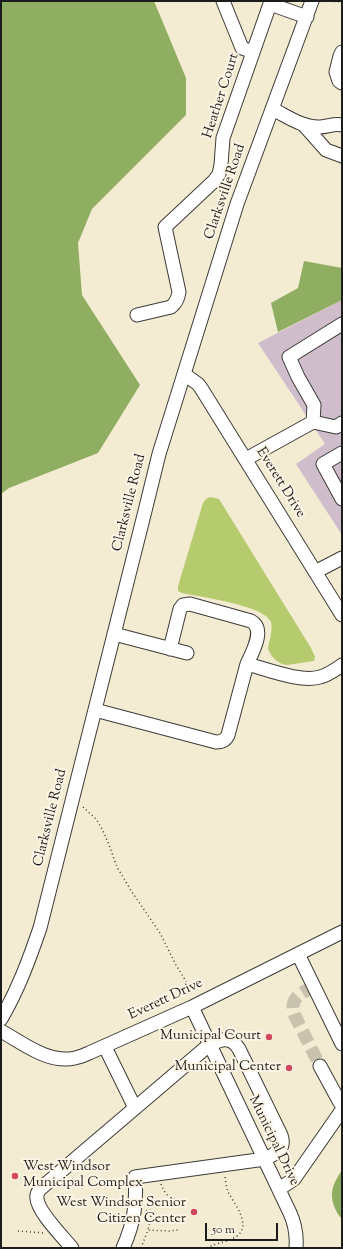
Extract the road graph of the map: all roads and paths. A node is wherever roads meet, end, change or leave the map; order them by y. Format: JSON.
{"nodes":[{"id":1,"x":223,"y":1,"type":"edge"},
{"id":2,"x":312,"y":1,"type":"edge"},
{"id":3,"x":326,"y":1,"type":"edge"},
{"id":4,"x":270,"y":2,"type":"edge"},
{"id":5,"x":342,"y":2,"type":"edge"},
{"id":6,"x":307,"y":17,"type":"junction"},
{"id":7,"x":253,"y":52,"type":"junction"},
{"id":8,"x":342,"y":52,"type":"edge"},
{"id":9,"x":342,"y":83,"type":"edge"},
{"id":10,"x":272,"y":109,"type":"junction"},
{"id":11,"x":303,"y":124,"type":"junction"},
{"id":12,"x":342,"y":125,"type":"edge"},
{"id":13,"x":342,"y":156,"type":"edge"},
{"id":14,"x":137,"y":315,"type":"dead end"},
{"id":15,"x":342,"y":324,"type":"edge"},
{"id":16,"x":184,"y":374,"type":"junction"},
{"id":17,"x":313,"y":422,"type":"junction"},
{"id":18,"x":342,"y":423,"type":"edge"},
{"id":19,"x":342,"y":453,"type":"edge"},
{"id":20,"x":246,"y":459,"type":"junction"},
{"id":21,"x":342,"y":499,"type":"edge"},
{"id":22,"x":342,"y":558,"type":"edge"},
{"id":23,"x":316,"y":572,"type":"junction"},
{"id":24,"x":342,"y":615,"type":"edge"},
{"id":25,"x":114,"y":634,"type":"junction"},
{"id":26,"x":170,"y":648,"type":"junction"},
{"id":27,"x":187,"y":653,"type":"dead end"},
{"id":28,"x":247,"y":664,"type":"junction"},
{"id":29,"x":342,"y":665,"type":"edge"},
{"id":30,"x":95,"y":710,"type":"junction"},
{"id":31,"x":72,"y":801,"type":"junction"},
{"id":32,"x":342,"y":932,"type":"edge"},
{"id":33,"x":298,"y":954,"type":"junction"},
{"id":34,"x":193,"y":1006,"type":"junction"},
{"id":35,"x":1,"y":1019,"type":"edge"},
{"id":36,"x":1,"y":1031,"type":"edge"},
{"id":37,"x":342,"y":1044,"type":"edge"},
{"id":38,"x":209,"y":1045,"type":"junction"},
{"id":39,"x":105,"y":1046,"type":"junction"},
{"id":40,"x":320,"y":1066,"type":"tunnel mouth"},
{"id":41,"x":342,"y":1104,"type":"edge"},
{"id":42,"x":135,"y":1108,"type":"junction"},
{"id":43,"x":342,"y":1110,"type":"edge"},
{"id":44,"x":265,"y":1159,"type":"junction"},
{"id":45,"x":224,"y":1174,"type":"dead end"},
{"id":46,"x":160,"y":1182,"type":"dead end"},
{"id":47,"x":279,"y":1189,"type":"junction"},
{"id":48,"x":181,"y":1200,"type":"dead end"},
{"id":49,"x":143,"y":1208,"type":"dead end"},
{"id":50,"x":148,"y":1230,"type":"junction"},
{"id":51,"x":178,"y":1230,"type":"dead end"},
{"id":52,"x":18,"y":1231,"type":"dead end"},
{"id":53,"x":45,"y":1233,"type":"dead end"},
{"id":54,"x":72,"y":1248,"type":"edge"},
{"id":55,"x":123,"y":1248,"type":"edge"},
{"id":56,"x":141,"y":1248,"type":"edge"},
{"id":57,"x":207,"y":1248,"type":"edge"},
{"id":58,"x":296,"y":1248,"type":"edge"}],
"edges":[{"from":1,"to":7,"type":"street"},
{"from":2,"to":6,"type":"street","name":"Clarksville Road"},
{"from":3,"to":5,"type":"path"},
{"from":4,"to":6,"type":"street"},
{"from":4,"to":7,"type":"street","name":"Heather Court"},
{"from":6,"to":10,"type":"street","name":"Clarksville Road"},
{"from":7,"to":14,"type":"street","name":"Heather Court"},
{"from":8,"to":9,"type":"street"},
{"from":10,"to":11,"type":"street"},
{"from":10,"to":16,"type":"street","name":"Clarksville Road"},
{"from":11,"to":12,"type":"street"},
{"from":11,"to":13,"type":"street"},
{"from":15,"to":17,"type":"street"},
{"from":16,"to":20,"type":"street","name":"Everett Drive"},
{"from":16,"to":25,"type":"street","name":"Clarksville Road"},
{"from":17,"to":18,"type":"street"},
{"from":17,"to":20,"type":"street"},
{"from":19,"to":21,"type":"street"},
{"from":20,"to":23,"type":"street","name":"Everett Drive"},
{"from":22,"to":23,"type":"street"},
{"from":23,"to":24,"type":"street","name":"Everett Drive"},
{"from":25,"to":26,"type":"street"},
{"from":25,"to":30,"type":"street","name":"Clarksville Road"},
{"from":26,"to":27,"type":"street"},
{"from":26,"to":28,"type":"street"},
{"from":28,"to":29,"type":"street"},
{"from":28,"to":30,"type":"street"},
{"from":30,"to":31,"type":"street","name":"Clarksville Road"},
{"from":31,"to":34,"type":"path"},
{"from":31,"to":35,"type":"street","name":"Clarksville Road"},
{"from":32,"to":33,"type":"street","name":"Everett Drive"},
{"from":33,"to":34,"type":"street","name":"Everett Drive"},
{"from":33,"to":37,"type":"street"},
{"from":34,"to":38,"type":"street","name":"Municipal Drive"},
{"from":34,"to":39,"type":"street","name":"Everett Drive"},
{"from":36,"to":39,"type":"street","name":"Everett Drive"},
{"from":38,"to":42,"type":"street"},
{"from":38,"to":44,"type":"street","name":"Municipal Drive"},
{"from":38,"to":44,"type":"street"},
{"from":39,"to":42,"type":"street"},
{"from":40,"to":41,"type":"street"},
{"from":42,"to":54,"type":"street"},
{"from":43,"to":47,"type":"street"},
{"from":44,"to":47,"type":"street","name":"Municipal Drive"},
{"from":44,"to":55,"type":"street"},
{"from":45,"to":57,"type":"path"},
{"from":46,"to":48,"type":"path"},
{"from":47,"to":58,"type":"street","name":"Municipal Drive"},
{"from":49,"to":50,"type":"path"},
{"from":50,"to":51,"type":"path"},
{"from":50,"to":56,"type":"path"},
{"from":52,"to":53,"type":"path"}]}
